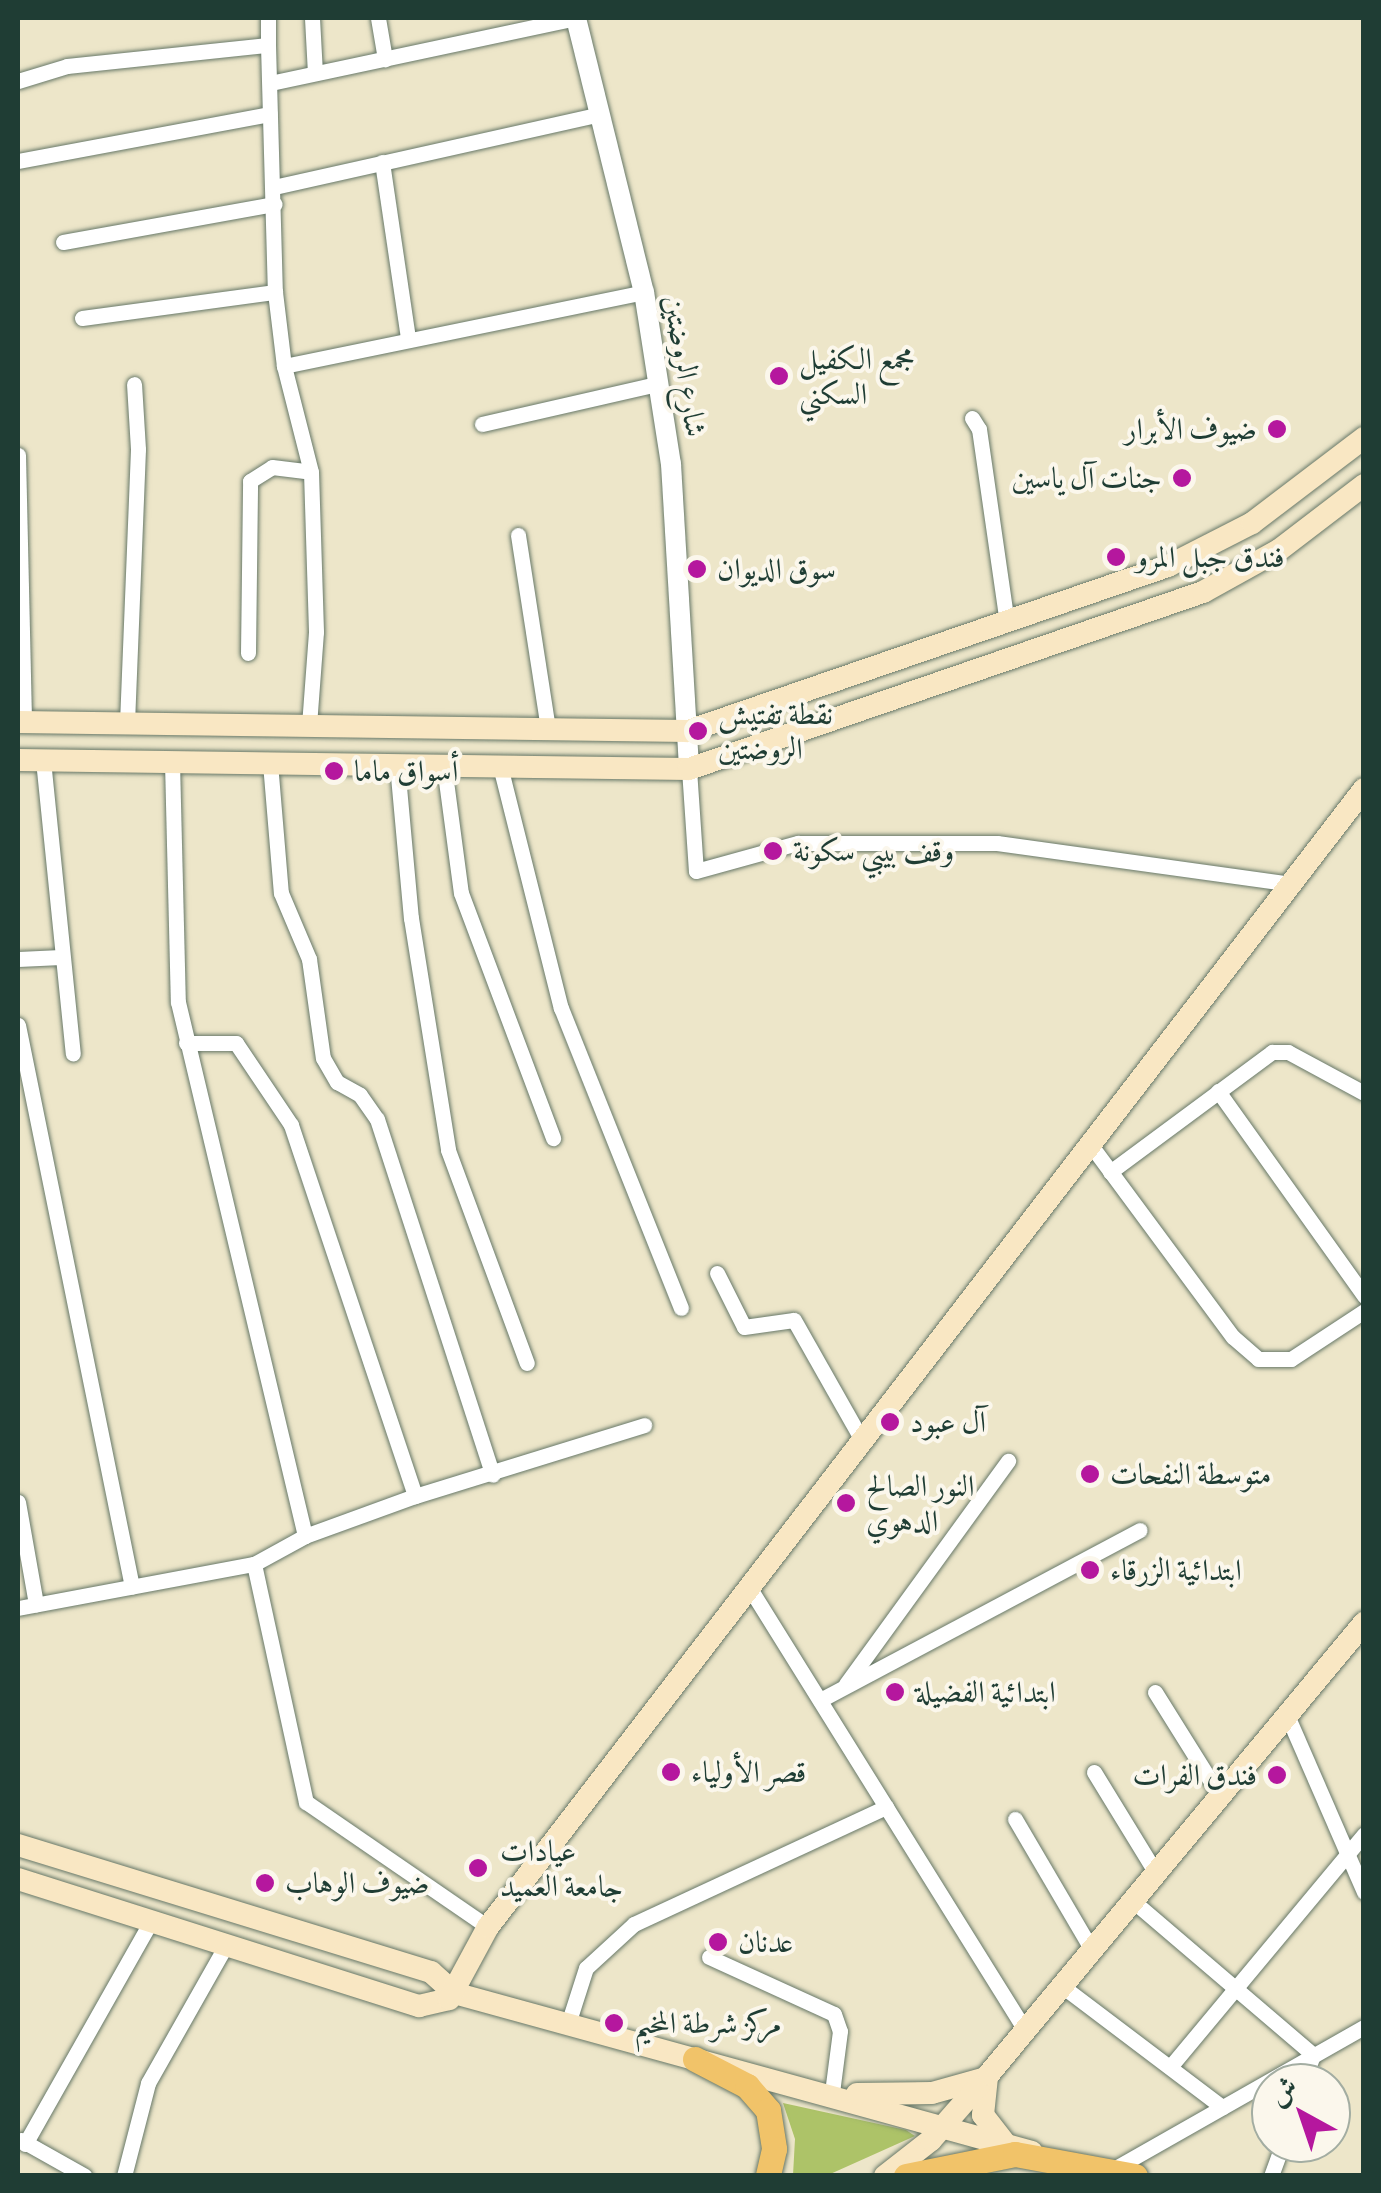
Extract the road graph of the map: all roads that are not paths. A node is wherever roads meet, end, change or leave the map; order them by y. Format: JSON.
{"nodes":[{"id":1,"x":268,"y":18,"type":"edge"},
{"id":2,"x":312,"y":18,"type":"edge"},
{"id":3,"x":378,"y":18,"type":"edge"},
{"id":4,"x":576,"y":18,"type":"edge"},
{"id":5,"x":268,"y":45,"type":"junction"},
{"id":6,"x":384,"y":59,"type":"junction"},
{"id":7,"x":315,"y":74,"type":"junction"},
{"id":8,"x":18,"y":81,"type":"edge"},
{"id":9,"x":270,"y":83,"type":"junction"},
{"id":10,"x":270,"y":114,"type":"junction"},
{"id":11,"x":600,"y":114,"type":"junction"},
{"id":12,"x":18,"y":161,"type":"edge"},
{"id":13,"x":382,"y":162,"type":"junction"},
{"id":14,"x":274,"y":187,"type":"junction"},
{"id":15,"x":275,"y":204,"type":"junction"},
{"id":16,"x":63,"y":242,"type":"dead end"},
{"id":17,"x":275,"y":292,"type":"junction"},
{"id":18,"x":644,"y":292,"type":"junction"},
{"id":19,"x":82,"y":318,"type":"dead end"},
{"id":20,"x":408,"y":339,"type":"junction"},
{"id":21,"x":284,"y":366,"type":"junction"},
{"id":22,"x":134,"y":384,"type":"dead end"},
{"id":23,"x":656,"y":384,"type":"junction"},
{"id":24,"x":972,"y":418,"type":"dead end"},
{"id":25,"x":482,"y":424,"type":"dead end"},
{"id":26,"x":1364,"y":438,"type":"edge"},
{"id":27,"x":18,"y":455,"type":"edge"},
{"id":28,"x":311,"y":472,"type":"junction"},
{"id":29,"x":1364,"y":485,"type":"edge"},
{"id":30,"x":518,"y":535,"type":"dead end"},
{"id":31,"x":1007,"y":624,"type":"junction"},
{"id":32,"x":248,"y":653,"type":"dead end"},
{"id":33,"x":21,"y":722,"type":"edge"},
{"id":34,"x":127,"y":723,"type":"junction"},
{"id":35,"x":309,"y":726,"type":"junction"},
{"id":36,"x":548,"y":729,"type":"junction"},
{"id":37,"x":688,"y":731,"type":"junction"},
{"id":38,"x":18,"y":760,"type":"edge"},
{"id":39,"x":43,"y":760,"type":"junction"},
{"id":40,"x":172,"y":762,"type":"junction"},
{"id":41,"x":270,"y":763,"type":"junction"},
{"id":42,"x":397,"y":765,"type":"junction"},
{"id":43,"x":444,"y":766,"type":"junction"},
{"id":44,"x":500,"y":766,"type":"junction"},
{"id":45,"x":689,"y":769,"type":"junction"},
{"id":46,"x":1364,"y":789,"type":"edge"},
{"id":47,"x":1291,"y":884,"type":"junction"},
{"id":48,"x":62,"y":957,"type":"junction"},
{"id":49,"x":18,"y":959,"type":"edge"},
{"id":50,"x":18,"y":1025,"type":"edge"},
{"id":51,"x":186,"y":1043,"type":"junction"},
{"id":52,"x":73,"y":1053,"type":"dead end"},
{"id":53,"x":1218,"y":1091,"type":"junction"},
{"id":54,"x":1364,"y":1093,"type":"edge"},
{"id":55,"x":553,"y":1138,"type":"dead end"},
{"id":56,"x":1090,"y":1144,"type":"junction"},
{"id":57,"x":1110,"y":1172,"type":"junction"},
{"id":58,"x":717,"y":1273,"type":"dead end"},
{"id":59,"x":1364,"y":1296,"type":"edge"},
{"id":60,"x":680,"y":1308,"type":"dead end"},
{"id":61,"x":1364,"y":1311,"type":"edge"},
{"id":62,"x":527,"y":1364,"type":"dead end"},
{"id":63,"x":644,"y":1426,"type":"dead end"},
{"id":64,"x":862,"y":1440,"type":"junction"},
{"id":65,"x":1008,"y":1461,"type":"dead end"},
{"id":66,"x":492,"y":1475,"type":"junction"},
{"id":67,"x":415,"y":1496,"type":"junction"},
{"id":68,"x":18,"y":1502,"type":"edge"},
{"id":69,"x":1140,"y":1530,"type":"dead end"},
{"id":70,"x":305,"y":1536,"type":"junction"},
{"id":71,"x":254,"y":1564,"type":"junction"},
{"id":72,"x":132,"y":1587,"type":"junction"},
{"id":73,"x":750,"y":1587,"type":"junction"},
{"id":74,"x":36,"y":1604,"type":"junction"},
{"id":75,"x":18,"y":1608,"type":"edge"},
{"id":76,"x":1364,"y":1623,"type":"edge"},
{"id":77,"x":844,"y":1687,"type":"junction"},
{"id":78,"x":1156,"y":1692,"type":"dead end"},
{"id":79,"x":820,"y":1700,"type":"junction"},
{"id":80,"x":1288,"y":1715,"type":"junction"},
{"id":81,"x":1094,"y":1772,"type":"dead end"},
{"id":82,"x":1220,"y":1796,"type":"junction"},
{"id":83,"x":886,"y":1807,"type":"junction"},
{"id":84,"x":1015,"y":1819,"type":"dead end"},
{"id":85,"x":1364,"y":1834,"type":"edge"},
{"id":86,"x":18,"y":1846,"type":"edge"},
{"id":87,"x":1347,"y":1854,"type":"junction"},
{"id":88,"x":1156,"y":1872,"type":"junction"},
{"id":89,"x":18,"y":1879,"type":"edge"},
{"id":90,"x":1364,"y":1892,"type":"edge"},
{"id":91,"x":1132,"y":1901,"type":"junction"},
{"id":92,"x":150,"y":1923,"type":"junction"},
{"id":93,"x":488,"y":1927,"type":"junction"},
{"id":94,"x":225,"y":1946,"type":"junction"},
{"id":95,"x":1092,"y":1950,"type":"junction"},
{"id":96,"x":709,"y":1957,"type":"dead end"},
{"id":97,"x":1062,"y":1986,"type":"junction"},
{"id":98,"x":1235,"y":1988,"type":"junction"},
{"id":99,"x":454,"y":1993,"type":"junction"},
{"id":100,"x":568,"y":2024,"type":"junction"},
{"id":101,"x":1364,"y":2026,"type":"edge"},
{"id":102,"x":1025,"y":2030,"type":"junction"},
{"id":103,"x":1313,"y":2055,"type":"junction"},
{"id":104,"x":695,"y":2059,"type":"junction"},
{"id":105,"x":1310,"y":2063,"type":"edge"},
{"id":106,"x":1170,"y":2067,"type":"junction"},
{"id":107,"x":989,"y":2074,"type":"junction"},
{"id":108,"x":807,"y":2090,"type":"junction"},
{"id":109,"x":832,"y":2092,"type":"junction"},
{"id":110,"x":1222,"y":2107,"type":"junction"},
{"id":111,"x":942,"y":2128,"type":"junction"},
{"id":112,"x":21,"y":2141,"type":"edge"},
{"id":113,"x":1010,"y":2146,"type":"junction"},
{"id":114,"x":1050,"y":2157,"type":"junction"},
{"id":115,"x":1123,"y":2173,"type":"edge"},
{"id":116,"x":85,"y":2176,"type":"edge"},
{"id":117,"x":124,"y":2176,"type":"edge"},
{"id":118,"x":768,"y":2176,"type":"edge"},
{"id":119,"x":885,"y":2176,"type":"edge"},
{"id":120,"x":906,"y":2176,"type":"edge"}],
"edges":[{"from":1,"to":5,"type":"street"},
{"from":2,"to":7,"type":"street"},
{"from":3,"to":6,"type":"street"},
{"from":4,"to":6,"type":"street"},
{"from":4,"to":11,"type":"street","name":"شارع الروضتين"},
{"from":5,"to":8,"type":"street"},
{"from":5,"to":9,"type":"street"},
{"from":6,"to":7,"type":"street"},
{"from":7,"to":9,"type":"street"},
{"from":9,"to":10,"type":"street"},
{"from":10,"to":12,"type":"street"},
{"from":10,"to":14,"type":"street"},
{"from":11,"to":13,"type":"street"},
{"from":11,"to":18,"type":"street","name":"شارع الروضتين"},
{"from":13,"to":14,"type":"street"},
{"from":13,"to":20,"type":"street"},
{"from":14,"to":15,"type":"street"},
{"from":15,"to":16,"type":"street"},
{"from":15,"to":17,"type":"street"},
{"from":17,"to":19,"type":"street"},
{"from":17,"to":21,"type":"street"},
{"from":18,"to":20,"type":"street"},
{"from":18,"to":23,"type":"street","name":"شارع الروضتين"},
{"from":20,"to":21,"type":"street"},
{"from":21,"to":28,"type":"street"},
{"from":22,"to":34,"type":"street"},
{"from":23,"to":25,"type":"street"},
{"from":23,"to":37,"type":"street","name":"شارع الروضتين"},
{"from":24,"to":31,"type":"street"},
{"from":26,"to":31,"type":"main road"},
{"from":27,"to":33,"type":"street"},
{"from":28,"to":32,"type":"street"},
{"from":28,"to":35,"type":"street"},
{"from":29,"to":45,"type":"main road"},
{"from":30,"to":36,"type":"street"},
{"from":31,"to":37,"type":"main road"},
{"from":33,"to":34,"type":"main road"},
{"from":34,"to":35,"type":"main road"},
{"from":35,"to":36,"type":"main road"},
{"from":36,"to":37,"type":"main road"},
{"from":37,"to":45,"type":"street","name":"شارع الروضتين"},
{"from":38,"to":39,"type":"main road"},
{"from":39,"to":40,"type":"main road"},
{"from":39,"to":48,"type":"street"},
{"from":40,"to":41,"type":"main road"},
{"from":40,"to":51,"type":"street"},
{"from":41,"to":42,"type":"main road"},
{"from":41,"to":66,"type":"street"},
{"from":42,"to":43,"type":"main road"},
{"from":42,"to":62,"type":"street"},
{"from":43,"to":44,"type":"main road"},
{"from":43,"to":55,"type":"street"},
{"from":44,"to":45,"type":"main road"},
{"from":44,"to":60,"type":"street"},
{"from":45,"to":47,"type":"street"},
{"from":46,"to":47,"type":"main road"},
{"from":47,"to":56,"type":"main road"},
{"from":48,"to":49,"type":"street"},
{"from":48,"to":52,"type":"street"},
{"from":50,"to":72,"type":"street"},
{"from":51,"to":67,"type":"street"},
{"from":51,"to":70,"type":"street"},
{"from":53,"to":54,"type":"street"},
{"from":53,"to":57,"type":"street"},
{"from":53,"to":59,"type":"street"},
{"from":56,"to":57,"type":"street"},
{"from":56,"to":64,"type":"main road"},
{"from":57,"to":61,"type":"street"},
{"from":58,"to":64,"type":"street"},
{"from":63,"to":66,"type":"street"},
{"from":64,"to":73,"type":"main road"},
{"from":65,"to":77,"type":"street"},
{"from":66,"to":67,"type":"street"},
{"from":67,"to":70,"type":"street"},
{"from":68,"to":74,"type":"street"},
{"from":69,"to":77,"type":"street"},
{"from":70,"to":71,"type":"street"},
{"from":71,"to":72,"type":"street"},
{"from":71,"to":93,"type":"street"},
{"from":72,"to":74,"type":"street"},
{"from":73,"to":79,"type":"street"},
{"from":73,"to":93,"type":"main road"},
{"from":74,"to":75,"type":"street"},
{"from":76,"to":80,"type":"main road"},
{"from":77,"to":79,"type":"street"},
{"from":78,"to":82,"type":"street"},
{"from":79,"to":83,"type":"street"},
{"from":80,"to":82,"type":"main road"},
{"from":80,"to":87,"type":"street"},
{"from":81,"to":88,"type":"street"},
{"from":82,"to":88,"type":"main road"},
{"from":83,"to":100,"type":"street"},
{"from":83,"to":102,"type":"street"},
{"from":84,"to":95,"type":"street"},
{"from":85,"to":87,"type":"street"},
{"from":86,"to":99,"type":"main road"},
{"from":87,"to":90,"type":"street"},
{"from":87,"to":98,"type":"street"},
{"from":88,"to":91,"type":"main road"},
{"from":89,"to":92,"type":"main road"},
{"from":91,"to":95,"type":"main road"},
{"from":91,"to":98,"type":"street"},
{"from":92,"to":94,"type":"main road"},
{"from":92,"to":112,"type":"street"},
{"from":93,"to":99,"type":"main road"},
{"from":94,"to":99,"type":"main road"},
{"from":94,"to":117,"type":"street"},
{"from":95,"to":97,"type":"main road"},
{"from":96,"to":109,"type":"street"},
{"from":97,"to":102,"type":"main road"},
{"from":97,"to":106,"type":"street"},
{"from":98,"to":103,"type":"street"},
{"from":98,"to":106,"type":"street"},
{"from":99,"to":100,"type":"main road"},
{"from":100,"to":104,"type":"main road"},
{"from":101,"to":103,"type":"street"},
{"from":102,"to":107,"type":"main road"},
{"from":103,"to":105,"type":"street"},
{"from":103,"to":110,"type":"street"},
{"from":104,"to":108,"type":"main road"},
{"from":104,"to":118,"type":"main road"},
{"from":106,"to":110,"type":"street"},
{"from":107,"to":109,"type":"main road"},
{"from":107,"to":111,"type":"main road"},
{"from":107,"to":113,"type":"main road"},
{"from":108,"to":109,"type":"main road"},
{"from":108,"to":111,"type":"main road"},
{"from":110,"to":115,"type":"street"},
{"from":111,"to":113,"type":"main road"},
{"from":111,"to":119,"type":"main road"},
{"from":112,"to":116,"type":"street"},
{"from":113,"to":114,"type":"main road"},
{"from":114,"to":115,"type":"main road"},
{"from":114,"to":120,"type":"main road"}]}
